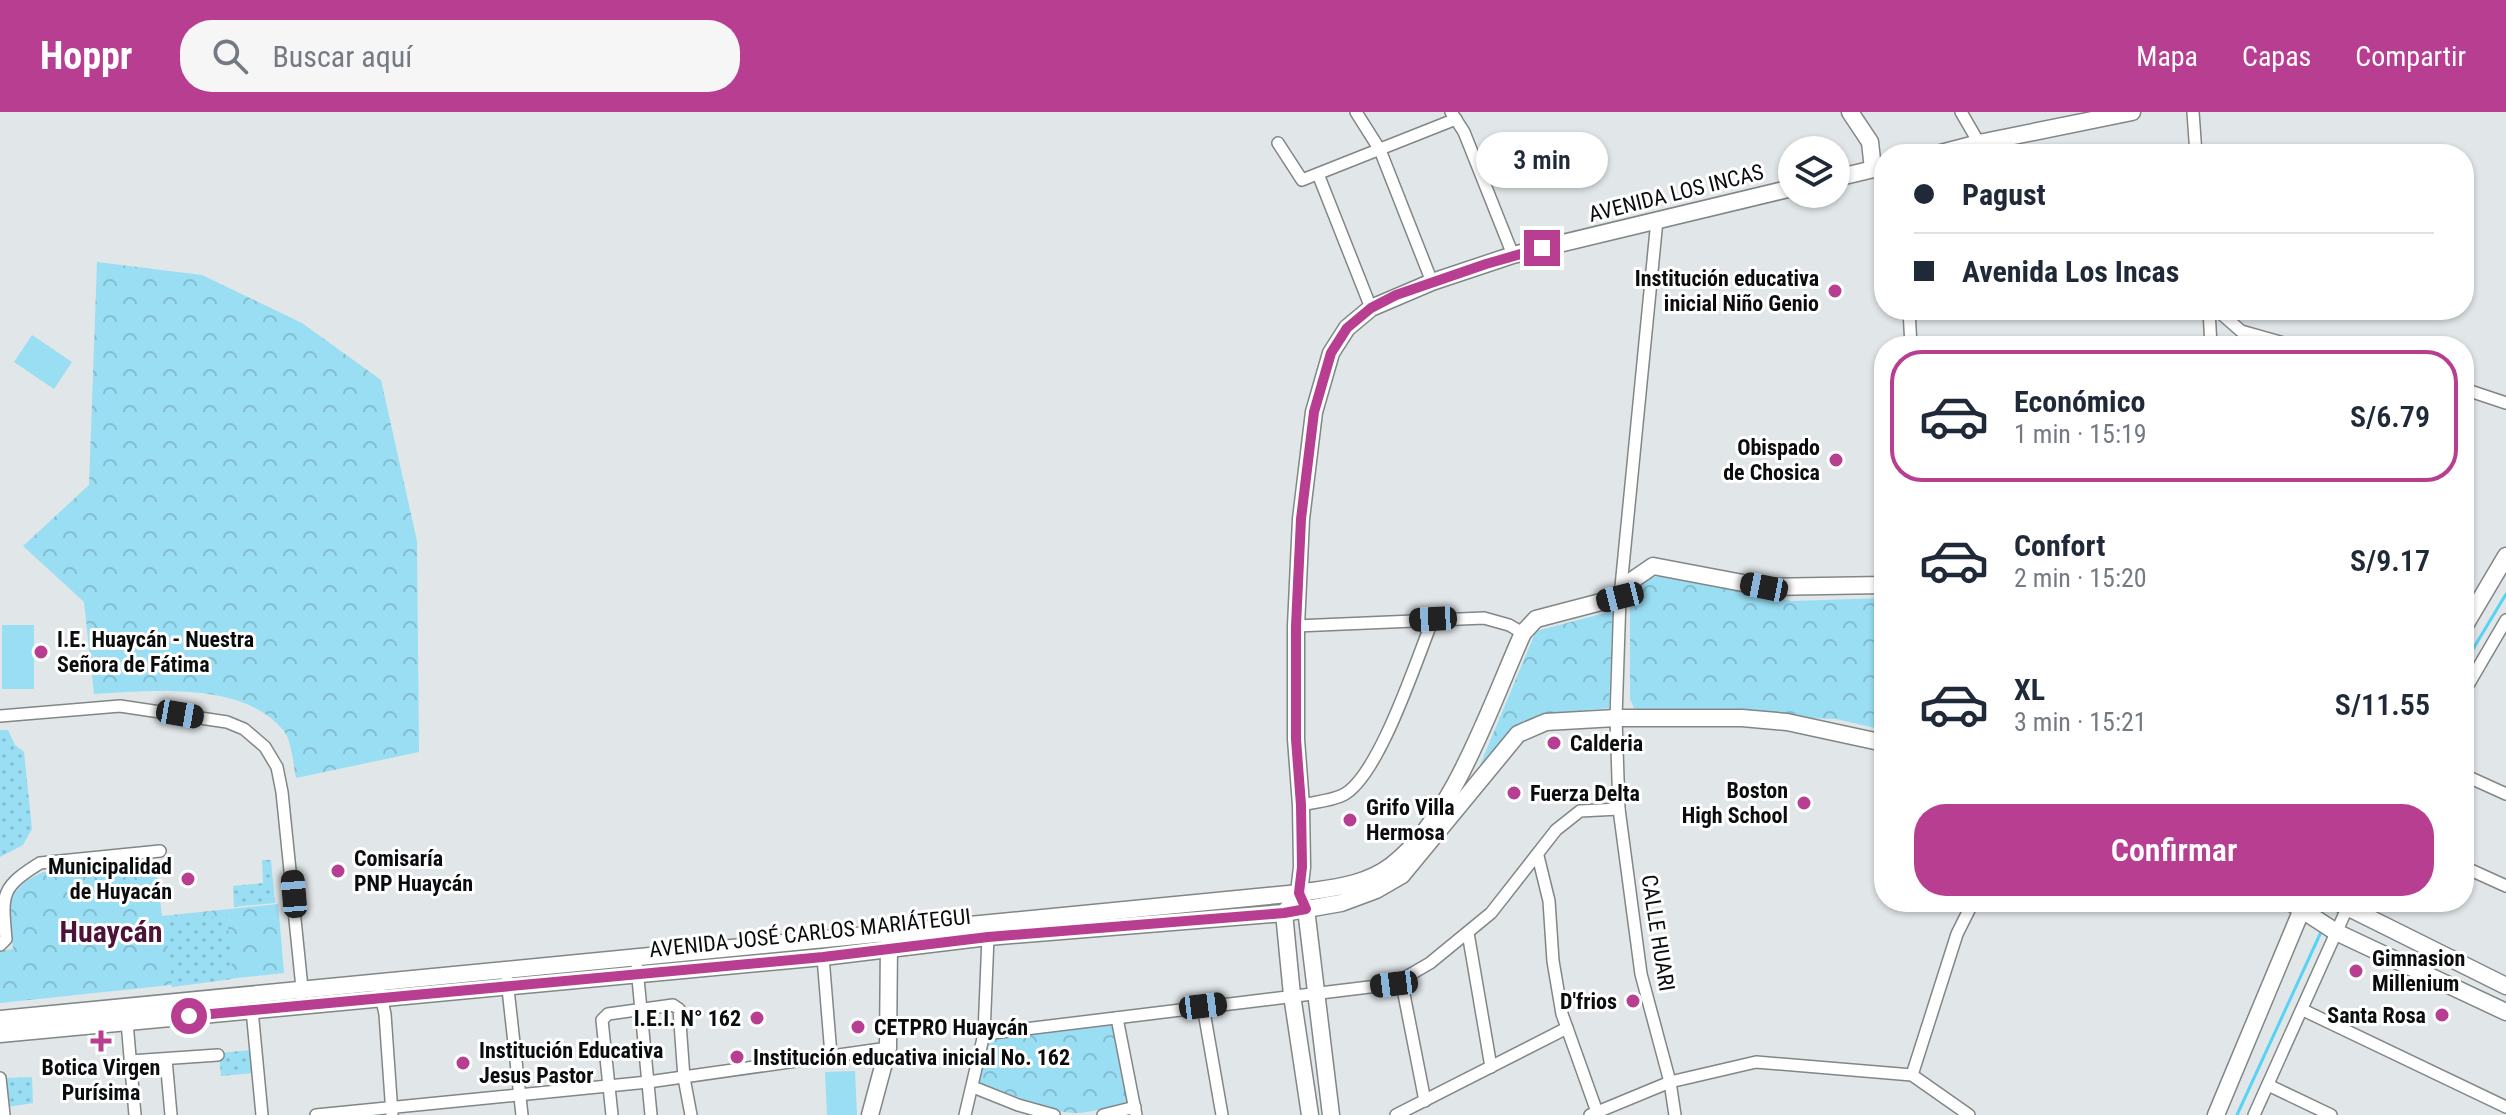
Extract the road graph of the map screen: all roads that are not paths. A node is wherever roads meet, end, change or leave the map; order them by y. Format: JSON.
{"nodes":[{"id":1,"x":1356,"y":112,"type":"edge"},
{"id":2,"x":1850,"y":112,"type":"edge"},
{"id":3,"x":1961,"y":112,"type":"edge"},
{"id":4,"x":2132,"y":112,"type":"edge"},
{"id":5,"x":2193,"y":112,"type":"edge"},
{"id":6,"x":1454,"y":116,"type":"edge"},
{"id":7,"x":1278,"y":143,"type":"dead end"},
{"id":8,"x":1979,"y":143,"type":"junction"},
{"id":9,"x":1975,"y":144,"type":"edge"},
{"id":10,"x":2195,"y":144,"type":"edge"},
{"id":11,"x":1380,"y":150,"type":"junction"},
{"id":12,"x":1874,"y":154,"type":"edge"},
{"id":13,"x":1874,"y":169,"type":"edge"},
{"id":14,"x":1318,"y":174,"type":"junction"},
{"id":15,"x":1850,"y":175,"type":"edge"},
{"id":16,"x":1778,"y":191,"type":"edge"},
{"id":17,"x":1657,"y":220,"type":"junction"},
{"id":18,"x":1513,"y":255,"type":"junction"},
{"id":19,"x":1432,"y":282,"type":"junction"},
{"id":20,"x":1371,"y":308,"type":"junction"},
{"id":21,"x":2228,"y":320,"type":"edge"},
{"id":22,"x":2259,"y":336,"type":"edge"},
{"id":23,"x":2474,"y":392,"type":"edge"},
{"id":24,"x":2506,"y":403,"type":"edge"},
{"id":25,"x":2506,"y":556,"type":"edge"},
{"id":26,"x":1874,"y":585,"type":"edge"},
{"id":27,"x":1620,"y":597,"type":"junction"},
{"id":28,"x":2474,"y":610,"type":"edge"},
{"id":29,"x":1433,"y":619,"type":"junction"},
{"id":30,"x":2506,"y":620,"type":"edge"},
{"id":31,"x":1296,"y":626,"type":"junction"},
{"id":32,"x":1523,"y":633,"type":"junction"},
{"id":33,"x":2474,"y":675,"type":"edge"},
{"id":34,"x":0,"y":716,"type":"edge"},
{"id":35,"x":1616,"y":718,"type":"junction"},
{"id":36,"x":1874,"y":741,"type":"edge"},
{"id":37,"x":2474,"y":778,"type":"edge"},
{"id":38,"x":2504,"y":789,"type":"edge"},
{"id":39,"x":1301,"y":805,"type":"junction"},
{"id":40,"x":1619,"y":809,"type":"junction"},
{"id":41,"x":160,"y":851,"type":"dead end"},
{"id":42,"x":1538,"y":856,"type":"junction"},
{"id":43,"x":2474,"y":872,"type":"edge"},
{"id":44,"x":2506,"y":886,"type":"edge"},
{"id":45,"x":1303,"y":901,"type":"junction"},
{"id":46,"x":1968,"y":912,"type":"edge"},
{"id":47,"x":2296,"y":912,"type":"edge"},
{"id":48,"x":2310,"y":912,"type":"edge"},
{"id":49,"x":2342,"y":912,"type":"edge"},
{"id":50,"x":2361,"y":912,"type":"edge"},
{"id":51,"x":1284,"y":913,"type":"junction"},
{"id":52,"x":2336,"y":932,"type":"junction"},
{"id":53,"x":1468,"y":933,"type":"junction"},
{"id":54,"x":988,"y":937,"type":"junction"},
{"id":55,"x":889,"y":941,"type":"junction"},
{"id":56,"x":0,"y":945,"type":"edge"},
{"id":57,"x":823,"y":957,"type":"junction"},
{"id":58,"x":637,"y":964,"type":"junction"},
{"id":59,"x":506,"y":977,"type":"junction"},
{"id":60,"x":1401,"y":979,"type":"junction"},
{"id":61,"x":2506,"y":986,"type":"edge"},
{"id":62,"x":302,"y":988,"type":"junction"},
{"id":63,"x":380,"y":989,"type":"junction"},
{"id":64,"x":1316,"y":992,"type":"junction"},
{"id":65,"x":1292,"y":995,"type":"junction"},
{"id":66,"x":1203,"y":1006,"type":"junction"},
{"id":67,"x":297,"y":1007,"type":"junction"},
{"id":68,"x":641,"y":1009,"type":"junction"},
{"id":69,"x":252,"y":1010,"type":"junction"},
{"id":70,"x":2303,"y":1010,"type":"junction"},
{"id":71,"x":2506,"y":1012,"type":"edge"},
{"id":72,"x":1117,"y":1018,"type":"junction"},
{"id":73,"x":0,"y":1019,"type":"edge"},
{"id":74,"x":127,"y":1022,"type":"junction"},
{"id":75,"x":1567,"y":1028,"type":"junction"},
{"id":76,"x":0,"y":1034,"type":"edge"},
{"id":77,"x":984,"y":1034,"type":"junction"},
{"id":78,"x":888,"y":1048,"type":"junction"},
{"id":79,"x":218,"y":1055,"type":"dead end"},
{"id":80,"x":831,"y":1055,"type":"junction"},
{"id":81,"x":166,"y":1059,"type":"junction"},
{"id":82,"x":130,"y":1061,"type":"junction"},
{"id":83,"x":1491,"y":1067,"type":"junction"},
{"id":84,"x":1912,"y":1075,"type":"junction"},
{"id":85,"x":0,"y":1078,"type":"edge"},
{"id":86,"x":684,"y":1078,"type":"junction"},
{"id":87,"x":648,"y":1082,"type":"junction"},
{"id":88,"x":1670,"y":1082,"type":"junction"},
{"id":89,"x":2268,"y":1085,"type":"junction"},
{"id":90,"x":608,"y":1086,"type":"junction"},
{"id":91,"x":973,"y":1087,"type":"junction"},
{"id":92,"x":520,"y":1095,"type":"junction"},
{"id":93,"x":1425,"y":1101,"type":"junction"},
{"id":94,"x":2506,"y":1107,"type":"edge"},
{"id":95,"x":392,"y":1111,"type":"edge"},
{"id":96,"x":1136,"y":1111,"type":"edge"},
{"id":97,"x":1594,"y":1113,"type":"edge"},
{"id":98,"x":4,"y":1115,"type":"edge"},
{"id":99,"x":135,"y":1115,"type":"edge"},
{"id":100,"x":171,"y":1115,"type":"edge"},
{"id":101,"x":262,"y":1115,"type":"edge"},
{"id":102,"x":316,"y":1115,"type":"edge"},
{"id":103,"x":522,"y":1115,"type":"edge"},
{"id":104,"x":612,"y":1115,"type":"edge"},
{"id":105,"x":651,"y":1115,"type":"edge"},
{"id":106,"x":691,"y":1115,"type":"edge"},
{"id":107,"x":870,"y":1115,"type":"edge"},
{"id":108,"x":965,"y":1115,"type":"edge"},
{"id":109,"x":1054,"y":1115,"type":"edge"},
{"id":110,"x":1103,"y":1115,"type":"edge"},
{"id":111,"x":1222,"y":1115,"type":"edge"},
{"id":112,"x":1310,"y":1115,"type":"edge"},
{"id":113,"x":1331,"y":1115,"type":"edge"},
{"id":114,"x":1396,"y":1115,"type":"edge"},
{"id":115,"x":1675,"y":1115,"type":"edge"},
{"id":116,"x":1969,"y":1115,"type":"edge"},
{"id":117,"x":2216,"y":1115,"type":"edge"},
{"id":118,"x":2254,"y":1115,"type":"edge"},
{"id":119,"x":2331,"y":1115,"type":"edge"}],
"edges":[{"from":1,"to":11,"type":"street"},
{"from":2,"to":12,"type":"main road"},
{"from":3,"to":8,"type":"street"},
{"from":4,"to":8,"type":"main road"},
{"from":5,"to":10,"type":"street"},
{"from":6,"to":11,"type":"street"},
{"from":6,"to":18,"type":"street"},
{"from":7,"to":14,"type":"street"},
{"from":8,"to":9,"type":"main road"},
{"from":11,"to":14,"type":"street"},
{"from":11,"to":19,"type":"street"},
{"from":13,"to":15,"type":"main road"},
{"from":14,"to":20,"type":"street"},
{"from":16,"to":17,"type":"main road","name":"AVENIDA LOS INCAS"},
{"from":17,"to":18,"type":"main road","name":"AVENIDA LOS INCAS"},
{"from":17,"to":27,"type":"street","name":"CALLE HUARI"},
{"from":18,"to":19,"type":"main road","name":"AVENIDA LOS INCAS"},
{"from":19,"to":20,"type":"main road","name":"AVENIDA LOS INCAS"},
{"from":20,"to":31,"type":"main road","name":"AVENIDA LOS INCAS"},
{"from":21,"to":22,"type":"street"},
{"from":23,"to":24,"type":"street"},
{"from":25,"to":28,"type":"main road"},
{"from":26,"to":27,"type":"main road"},
{"from":27,"to":32,"type":"main road"},
{"from":27,"to":35,"type":"street","name":"CALLE HUARI"},
{"from":29,"to":31,"type":"street"},
{"from":29,"to":32,"type":"street"},
{"from":29,"to":39,"type":"street"},
{"from":30,"to":33,"type":"street"},
{"from":31,"to":39,"type":"main road","name":"AVENIDA LOS INCAS"},
{"from":32,"to":45,"type":"main road","name":"AVENIDA JOSÉ CARLOS MARIÁTEGUI"},
{"from":34,"to":62,"type":"street"},
{"from":35,"to":36,"type":"main road","name":"AVENIDA JOSÉ CARLOS MARIÁTEGUI"},
{"from":35,"to":40,"type":"street","name":"CALLE HUARI"},
{"from":35,"to":45,"type":"main road","name":"AVENIDA JOSÉ CARLOS MARIÁTEGUI"},
{"from":37,"to":38,"type":"street"},
{"from":39,"to":45,"type":"main road","name":"AVENIDA LOS INCAS"},
{"from":40,"to":42,"type":"street"},
{"from":40,"to":88,"type":"street","name":"CALLE HUARI"},
{"from":41,"to":56,"type":"street"},
{"from":42,"to":53,"type":"street"},
{"from":42,"to":75,"type":"street"},
{"from":43,"to":44,"type":"street"},
{"from":45,"to":51,"type":"main road","name":"AVENIDA JOSÉ CARLOS MARIÁTEGUI"},
{"from":45,"to":55,"type":"main road","name":"AVENIDA JOSÉ CARLOS MARIÁTEGUI"},
{"from":45,"to":64,"type":"main road","name":"AVENIDA LOS INCAS"},
{"from":46,"to":84,"type":"street"},
{"from":47,"to":117,"type":"main road"},
{"from":48,"to":52,"type":"main road"},
{"from":49,"to":52,"type":"street"},
{"from":50,"to":61,"type":"main road"},
{"from":51,"to":54,"type":"main road","name":"AVENIDA JOSÉ CARLOS MARIÁTEGUI"},
{"from":51,"to":65,"type":"main road"},
{"from":52,"to":70,"type":"street"},
{"from":52,"to":71,"type":"main road"},
{"from":53,"to":60,"type":"street"},
{"from":53,"to":83,"type":"street"},
{"from":54,"to":55,"type":"main road","name":"AVENIDA JOSÉ CARLOS MARIÁTEGUI"},
{"from":54,"to":77,"type":"street"},
{"from":55,"to":57,"type":"main road","name":"AVENIDA JOSÉ CARLOS MARIÁTEGUI"},
{"from":55,"to":58,"type":"main road","name":"AVENIDA JOSÉ CARLOS MARIÁTEGUI"},
{"from":55,"to":78,"type":"main road"},
{"from":57,"to":58,"type":"main road","name":"AVENIDA JOSÉ CARLOS MARIÁTEGUI"},
{"from":57,"to":80,"type":"street"},
{"from":58,"to":59,"type":"main road","name":"AVENIDA JOSÉ CARLOS MARIÁTEGUI"},
{"from":58,"to":68,"type":"street"},
{"from":59,"to":63,"type":"main road","name":"AVENIDA JOSÉ CARLOS MARIÁTEGUI"},
{"from":59,"to":92,"type":"street"},
{"from":60,"to":64,"type":"street"},
{"from":60,"to":93,"type":"street"},
{"from":62,"to":63,"type":"main road","name":"AVENIDA JOSÉ CARLOS MARIÁTEGUI"},
{"from":62,"to":67,"type":"street"},
{"from":62,"to":73,"type":"main road","name":"AVENIDA JOSÉ CARLOS MARIÁTEGUI"},
{"from":63,"to":67,"type":"main road","name":"AVENIDA JOSÉ CARLOS MARIÁTEGUI"},
{"from":63,"to":95,"type":"street"},
{"from":64,"to":65,"type":"street"},
{"from":64,"to":113,"type":"main road","name":"AVENIDA LOS INCAS"},
{"from":65,"to":66,"type":"street"},
{"from":65,"to":112,"type":"main road"},
{"from":66,"to":72,"type":"street"},
{"from":66,"to":111,"type":"street"},
{"from":67,"to":69,"type":"main road","name":"AVENIDA JOSÉ CARLOS MARIÁTEGUI"},
{"from":68,"to":86,"type":"street"},
{"from":68,"to":87,"type":"street"},
{"from":68,"to":90,"type":"street"},
{"from":69,"to":74,"type":"main road","name":"AVENIDA JOSÉ CARLOS MARIÁTEGUI"},
{"from":69,"to":101,"type":"street"},
{"from":70,"to":89,"type":"street"},
{"from":70,"to":94,"type":"street"},
{"from":72,"to":77,"type":"street"},
{"from":72,"to":96,"type":"street"},
{"from":74,"to":76,"type":"main road","name":"AVENIDA JOSÉ CARLOS MARIÁTEGUI"},
{"from":74,"to":82,"type":"street"},
{"from":75,"to":83,"type":"street"},
{"from":75,"to":97,"type":"street"},
{"from":77,"to":91,"type":"street"},
{"from":78,"to":80,"type":"street"},
{"from":78,"to":107,"type":"main road"},
{"from":79,"to":81,"type":"street"},
{"from":80,"to":86,"type":"street"},
{"from":81,"to":82,"type":"street"},
{"from":81,"to":100,"type":"street"},
{"from":82,"to":99,"type":"street"},
{"from":83,"to":93,"type":"street"},
{"from":84,"to":88,"type":"street"},
{"from":84,"to":116,"type":"street"},
{"from":85,"to":98,"type":"street"},
{"from":86,"to":87,"type":"street"},
{"from":86,"to":106,"type":"street"},
{"from":87,"to":90,"type":"street"},
{"from":87,"to":105,"type":"street"},
{"from":88,"to":97,"type":"street"},
{"from":88,"to":115,"type":"street","name":"CALLE HUARI"},
{"from":89,"to":118,"type":"street"},
{"from":89,"to":119,"type":"street"},
{"from":90,"to":92,"type":"street"},
{"from":90,"to":104,"type":"street"},
{"from":91,"to":108,"type":"street"},
{"from":91,"to":109,"type":"street"},
{"from":92,"to":95,"type":"street"},
{"from":92,"to":103,"type":"street"},
{"from":93,"to":114,"type":"street"},
{"from":95,"to":102,"type":"street"},
{"from":96,"to":110,"type":"street"}]}
